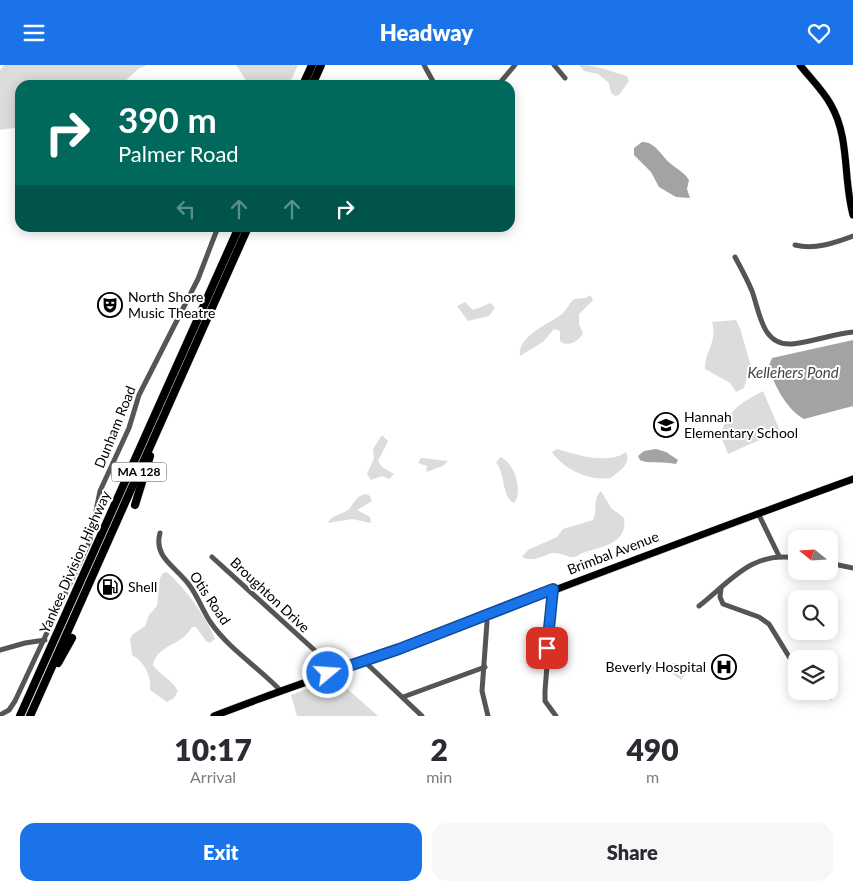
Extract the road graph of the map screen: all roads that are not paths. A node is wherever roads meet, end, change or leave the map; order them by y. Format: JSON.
{"nodes":[{"id":1,"x":312,"y":65,"type":"edge"},
{"id":2,"x":321,"y":65,"type":"edge"},
{"id":3,"x":424,"y":65,"type":"edge"},
{"id":4,"x":514,"y":65,"type":"edge"},
{"id":5,"x":554,"y":65,"type":"edge"},
{"id":6,"x":800,"y":65,"type":"edge"},
{"id":7,"x":565,"y":78,"type":"dead end"},
{"id":8,"x":305,"y":80,"type":"edge"},
{"id":9,"x":314,"y":80,"type":"edge"},
{"id":10,"x":432,"y":80,"type":"edge"},
{"id":11,"x":502,"y":80,"type":"edge"},
{"id":12,"x":853,"y":215,"type":"edge"},
{"id":13,"x":216,"y":232,"type":"edge"},
{"id":14,"x":237,"y":232,"type":"edge"},
{"id":15,"x":246,"y":232,"type":"edge"},
{"id":16,"x":853,"y":236,"type":"edge"},
{"id":17,"x":795,"y":245,"type":"dead end"},
{"id":18,"x":735,"y":257,"type":"dead end"},
{"id":19,"x":853,"y":332,"type":"edge"},
{"id":20,"x":160,"y":424,"type":"junction"},
{"id":21,"x":853,"y":479,"type":"edge"},
{"id":22,"x":135,"y":505,"type":"dead end"},
{"id":23,"x":758,"y":513,"type":"junction"},
{"id":24,"x":160,"y":533,"type":"dead end"},
{"id":25,"x":779,"y":556,"type":"junction"},
{"id":26,"x":212,"y":557,"type":"dead end"},
{"id":27,"x":788,"y":557,"type":"edge"},
{"id":28,"x":838,"y":565,"type":"edge"},
{"id":29,"x":853,"y":568,"type":"edge"},
{"id":30,"x":553,"y":589,"type":"junction"},
{"id":31,"x":721,"y":589,"type":"junction"},
{"id":32,"x":699,"y":606,"type":"dead end"},
{"id":33,"x":485,"y":615,"type":"junction"},
{"id":34,"x":72,"y":637,"type":"dead end"},
{"id":35,"x":45,"y":640,"type":"junction"},
{"id":36,"x":0,"y":650,"type":"edge"},
{"id":37,"x":788,"y":655,"type":"edge"},
{"id":38,"x":364,"y":661,"type":"junction"},
{"id":39,"x":485,"y":667,"type":"junction"},
{"id":40,"x":328,"y":673,"type":"junction"},
{"id":41,"x":280,"y":690,"type":"junction"},
{"id":42,"x":29,"y":697,"type":"junction"},
{"id":43,"x":403,"y":697,"type":"junction"},
{"id":44,"x":0,"y":715,"type":"edge"},
{"id":45,"x":14,"y":716,"type":"edge"},
{"id":46,"x":20,"y":716,"type":"edge"},
{"id":47,"x":30,"y":716,"type":"edge"},
{"id":48,"x":214,"y":716,"type":"edge"},
{"id":49,"x":422,"y":716,"type":"edge"},
{"id":50,"x":488,"y":716,"type":"edge"},
{"id":51,"x":556,"y":716,"type":"edge"}],
"edges":[{"from":1,"to":8,"type":"highway"},
{"from":2,"to":9,"type":"highway"},
{"from":3,"to":10,"type":"street"},
{"from":4,"to":11,"type":"street"},
{"from":5,"to":7,"type":"street"},
{"from":6,"to":12,"type":"main road"},
{"from":13,"to":35,"type":"street","name":"Dunham Road"},
{"from":14,"to":42,"type":"highway","name":"Yankee Division Highway","number":"MA 128"},
{"from":15,"to":20,"type":"highway","name":"Yankee Division Highway","number":"MA 128"},
{"from":16,"to":17,"type":"street"},
{"from":18,"to":19,"type":"street"},
{"from":20,"to":22,"type":"highway"},
{"from":20,"to":47,"type":"highway","name":"Yankee Division Highway","number":"MA 128"},
{"from":21,"to":23,"type":"main road","name":"Brimbal Avenue"},
{"from":23,"to":25,"type":"street"},
{"from":23,"to":30,"type":"main road","name":"Brimbal Avenue"},
{"from":24,"to":41,"type":"street","name":"Otis Road"},
{"from":25,"to":27,"type":"street"},
{"from":25,"to":31,"type":"street"},
{"from":26,"to":40,"type":"street","name":"Broughton Drive"},
{"from":28,"to":29,"type":"street"},
{"from":30,"to":33,"type":"main road","name":"Brimbal Avenue"},
{"from":30,"to":51,"type":"street"},
{"from":31,"to":32,"type":"street"},
{"from":31,"to":37,"type":"street"},
{"from":33,"to":38,"type":"main road","name":"Brimbal Avenue"},
{"from":33,"to":39,"type":"street"},
{"from":34,"to":47,"type":"highway"},
{"from":35,"to":36,"type":"street"},
{"from":35,"to":44,"type":"street","name":"Dunham Road"},
{"from":38,"to":40,"type":"main road","name":"Brimbal Avenue"},
{"from":38,"to":43,"type":"street"},
{"from":39,"to":43,"type":"street"},
{"from":39,"to":50,"type":"street"},
{"from":40,"to":41,"type":"main road","name":"Brimbal Avenue"},
{"from":41,"to":48,"type":"main road","name":"Brimbal Avenue"},
{"from":42,"to":45,"type":"highway"},
{"from":42,"to":46,"type":"highway","name":"Yankee Division Highway","number":"MA 128"},
{"from":43,"to":49,"type":"street"}]}
